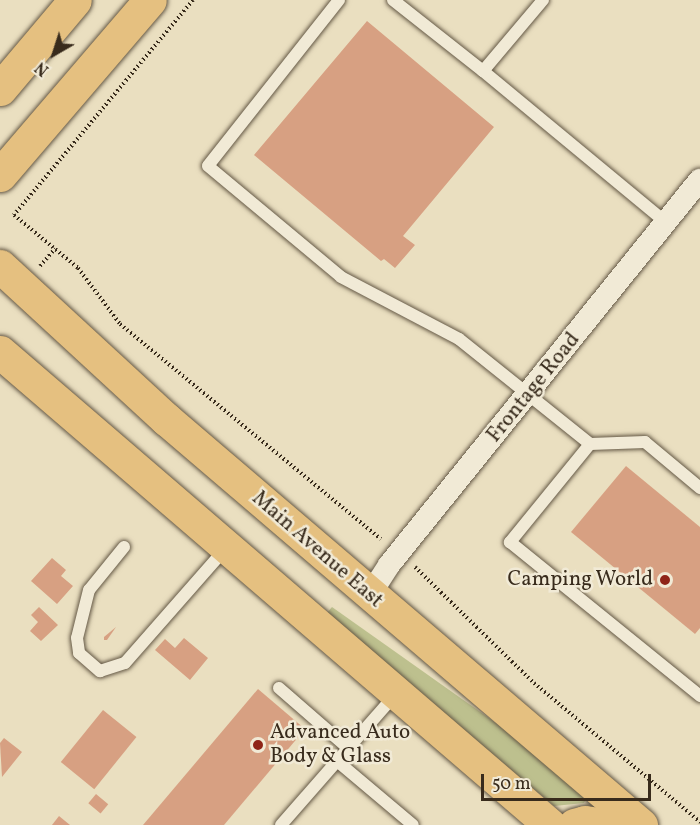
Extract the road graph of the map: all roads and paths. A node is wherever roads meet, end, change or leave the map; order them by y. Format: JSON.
{"nodes":[{"id":1,"x":75,"y":0,"type":"edge"},
{"id":2,"x":150,"y":0,"type":"edge"},
{"id":3,"x":193,"y":0,"type":"edge"},
{"id":4,"x":339,"y":0,"type":"edge"},
{"id":5,"x":393,"y":0,"type":"edge"},
{"id":6,"x":543,"y":0,"type":"edge"},
{"id":7,"x":483,"y":71,"type":"junction"},
{"id":8,"x":0,"y":89,"type":"edge"},
{"id":9,"x":0,"y":175,"type":"edge"},
{"id":10,"x":700,"y":180,"type":"edge"},
{"id":11,"x":668,"y":224,"type":"junction"},
{"id":12,"x":55,"y":249,"type":"junction"},
{"id":13,"x":41,"y":265,"type":"dead end"},
{"id":14,"x":0,"y":266,"type":"edge"},
{"id":15,"x":0,"y":352,"type":"edge"},
{"id":16,"x":530,"y":393,"type":"junction"},
{"id":17,"x":590,"y":444,"type":"junction"},
{"id":18,"x":700,"y":488,"type":"edge"},
{"id":19,"x":380,"y":538,"type":"dead end"},
{"id":20,"x":124,"y":547,"type":"dead end"},
{"id":21,"x":225,"y":549,"type":"junction"},
{"id":22,"x":412,"y":565,"type":"dead end"},
{"id":23,"x":369,"y":596,"type":"junction"},
{"id":24,"x":279,"y":688,"type":"dead end"},
{"id":25,"x":395,"y":694,"type":"junction"},
{"id":26,"x":700,"y":696,"type":"edge"},
{"id":27,"x":348,"y":748,"type":"junction"},
{"id":28,"x":337,"y":761,"type":"junction"},
{"id":29,"x":700,"y":822,"type":"edge"},
{"id":30,"x":281,"y":825,"type":"edge"},
{"id":31,"x":413,"y":825,"type":"edge"},
{"id":32,"x":550,"y":825,"type":"edge"},
{"id":33,"x":574,"y":825,"type":"edge"},
{"id":34,"x":607,"y":825,"type":"edge"},
{"id":35,"x":641,"y":825,"type":"edge"}],
"edges":[{"from":1,"to":8,"type":"main road"},
{"from":2,"to":9,"type":"main road"},
{"from":3,"to":12,"type":"path"},
{"from":4,"to":16,"type":"lane"},
{"from":5,"to":7,"type":"lane"},
{"from":6,"to":7,"type":"lane"},
{"from":7,"to":11,"type":"lane"},
{"from":10,"to":11,"type":"street","name":"Frontage Road"},
{"from":11,"to":16,"type":"street","name":"Frontage Road"},
{"from":12,"to":13,"type":"path"},
{"from":12,"to":19,"type":"path"},
{"from":14,"to":23,"type":"main road","name":"Main Avenue East"},
{"from":15,"to":21,"type":"main road"},
{"from":16,"to":17,"type":"lane"},
{"from":16,"to":23,"type":"street","name":"Frontage Road"},
{"from":17,"to":18,"type":"lane"},
{"from":17,"to":26,"type":"lane"},
{"from":20,"to":21,"type":"lane"},
{"from":21,"to":25,"type":"main road"},
{"from":22,"to":29,"type":"path"},
{"from":23,"to":35,"type":"main road","name":"Main Avenue East"},
{"from":24,"to":27,"type":"lane"},
{"from":25,"to":27,"type":"lane"},
{"from":25,"to":32,"type":"main road"},
{"from":27,"to":28,"type":"lane"},
{"from":28,"to":30,"type":"lane"},
{"from":28,"to":31,"type":"lane"},
{"from":33,"to":34,"type":"main road"}]}
